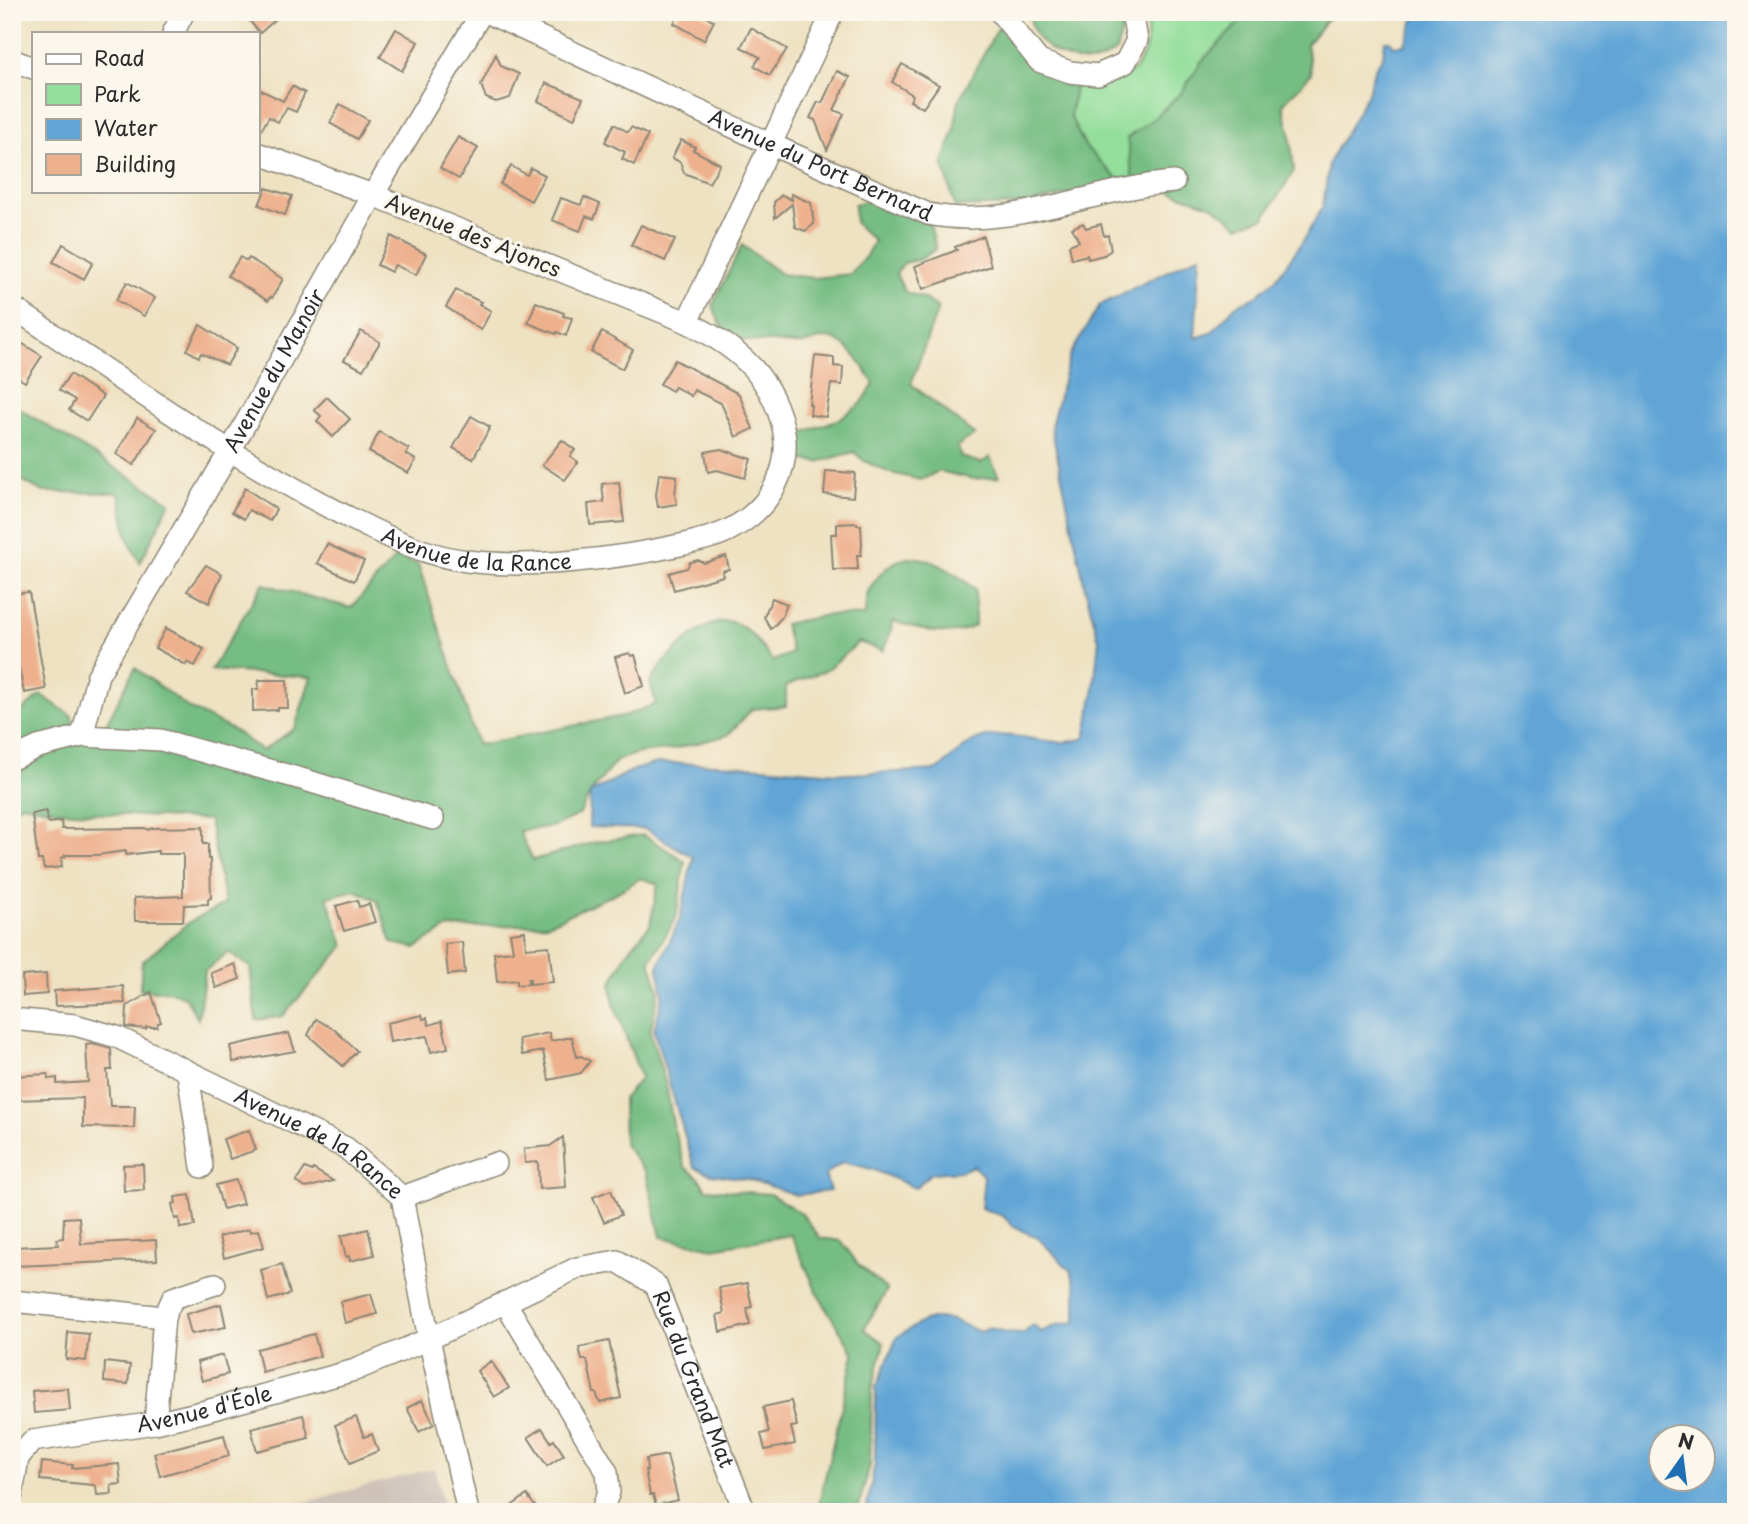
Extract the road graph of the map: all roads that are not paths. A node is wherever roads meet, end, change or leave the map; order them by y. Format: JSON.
{"nodes":[{"id":1,"x":184,"y":12,"type":"edge"},
{"id":2,"x":484,"y":12,"type":"edge"},
{"id":3,"x":833,"y":12,"type":"edge"},
{"id":4,"x":1000,"y":12,"type":"edge"},
{"id":5,"x":1132,"y":12,"type":"edge"},
{"id":6,"x":174,"y":32,"type":"edge"},
{"id":7,"x":12,"y":60,"type":"edge"},
{"id":8,"x":32,"y":68,"type":"edge"},
{"id":9,"x":770,"y":144,"type":"junction"},
{"id":10,"x":259,"y":154,"type":"edge"},
{"id":11,"x":1174,"y":182,"type":"dead end"},
{"id":12,"x":373,"y":195,"type":"junction"},
{"id":13,"x":12,"y":307,"type":"edge"},
{"id":14,"x":687,"y":322,"type":"junction"},
{"id":15,"x":230,"y":451,"type":"junction"},
{"id":16,"x":82,"y":736,"type":"junction"},
{"id":17,"x":12,"y":759,"type":"edge"},
{"id":18,"x":433,"y":819,"type":"dead end"},
{"id":19,"x":12,"y":1019,"type":"edge"},
{"id":20,"x":188,"y":1073,"type":"junction"},
{"id":21,"x":496,"y":1163,"type":"dead end"},
{"id":22,"x":202,"y":1167,"type":"dead end"},
{"id":23,"x":402,"y":1198,"type":"junction"},
{"id":24,"x":215,"y":1284,"type":"dead end"},
{"id":25,"x":12,"y":1301,"type":"edge"},
{"id":26,"x":505,"y":1302,"type":"junction"},
{"id":27,"x":164,"y":1317,"type":"junction"},
{"id":28,"x":429,"y":1339,"type":"junction"},
{"id":29,"x":155,"y":1423,"type":"junction"},
{"id":30,"x":12,"y":1494,"type":"edge"},
{"id":31,"x":468,"y":1512,"type":"edge"},
{"id":32,"x":601,"y":1512,"type":"edge"},
{"id":33,"x":745,"y":1512,"type":"edge"}],
"edges":[{"from":1,"to":6,"type":"street"},
{"from":2,"to":9,"type":"street","name":"Avenue du Port Bernard"},
{"from":2,"to":12,"type":"street","name":"Avenue du Manoir"},
{"from":3,"to":9,"type":"street"},
{"from":4,"to":5,"type":"street"},
{"from":7,"to":8,"type":"street"},
{"from":9,"to":11,"type":"street","name":"Avenue du Port Bernard"},
{"from":9,"to":14,"type":"street"},
{"from":10,"to":12,"type":"street","name":"Avenue des Ajoncs"},
{"from":12,"to":14,"type":"street","name":"Avenue des Ajoncs"},
{"from":12,"to":15,"type":"street","name":"Avenue du Manoir"},
{"from":13,"to":15,"type":"street","name":"Avenue de la Rance"},
{"from":14,"to":15,"type":"street","name":"Avenue de la Rance"},
{"from":15,"to":16,"type":"street","name":"Avenue du Manoir"},
{"from":16,"to":17,"type":"street"},
{"from":16,"to":18,"type":"street"},
{"from":19,"to":20,"type":"street","name":"Avenue de la Rance"},
{"from":20,"to":22,"type":"street"},
{"from":20,"to":23,"type":"street","name":"Avenue de la Rance"},
{"from":21,"to":23,"type":"street"},
{"from":23,"to":28,"type":"street","name":"Avenue de la Rance"},
{"from":24,"to":27,"type":"street"},
{"from":25,"to":27,"type":"street"},
{"from":26,"to":28,"type":"street","name":"Rue du Grand Mat"},
{"from":26,"to":32,"type":"street"},
{"from":26,"to":33,"type":"street","name":"Rue du Grand Mat"},
{"from":27,"to":29,"type":"street"},
{"from":28,"to":29,"type":"street","name":"Avenue d'Éole"},
{"from":28,"to":31,"type":"street","name":"Avenue de la Rance"},
{"from":29,"to":30,"type":"street","name":"Avenue d'Éole"}]}
